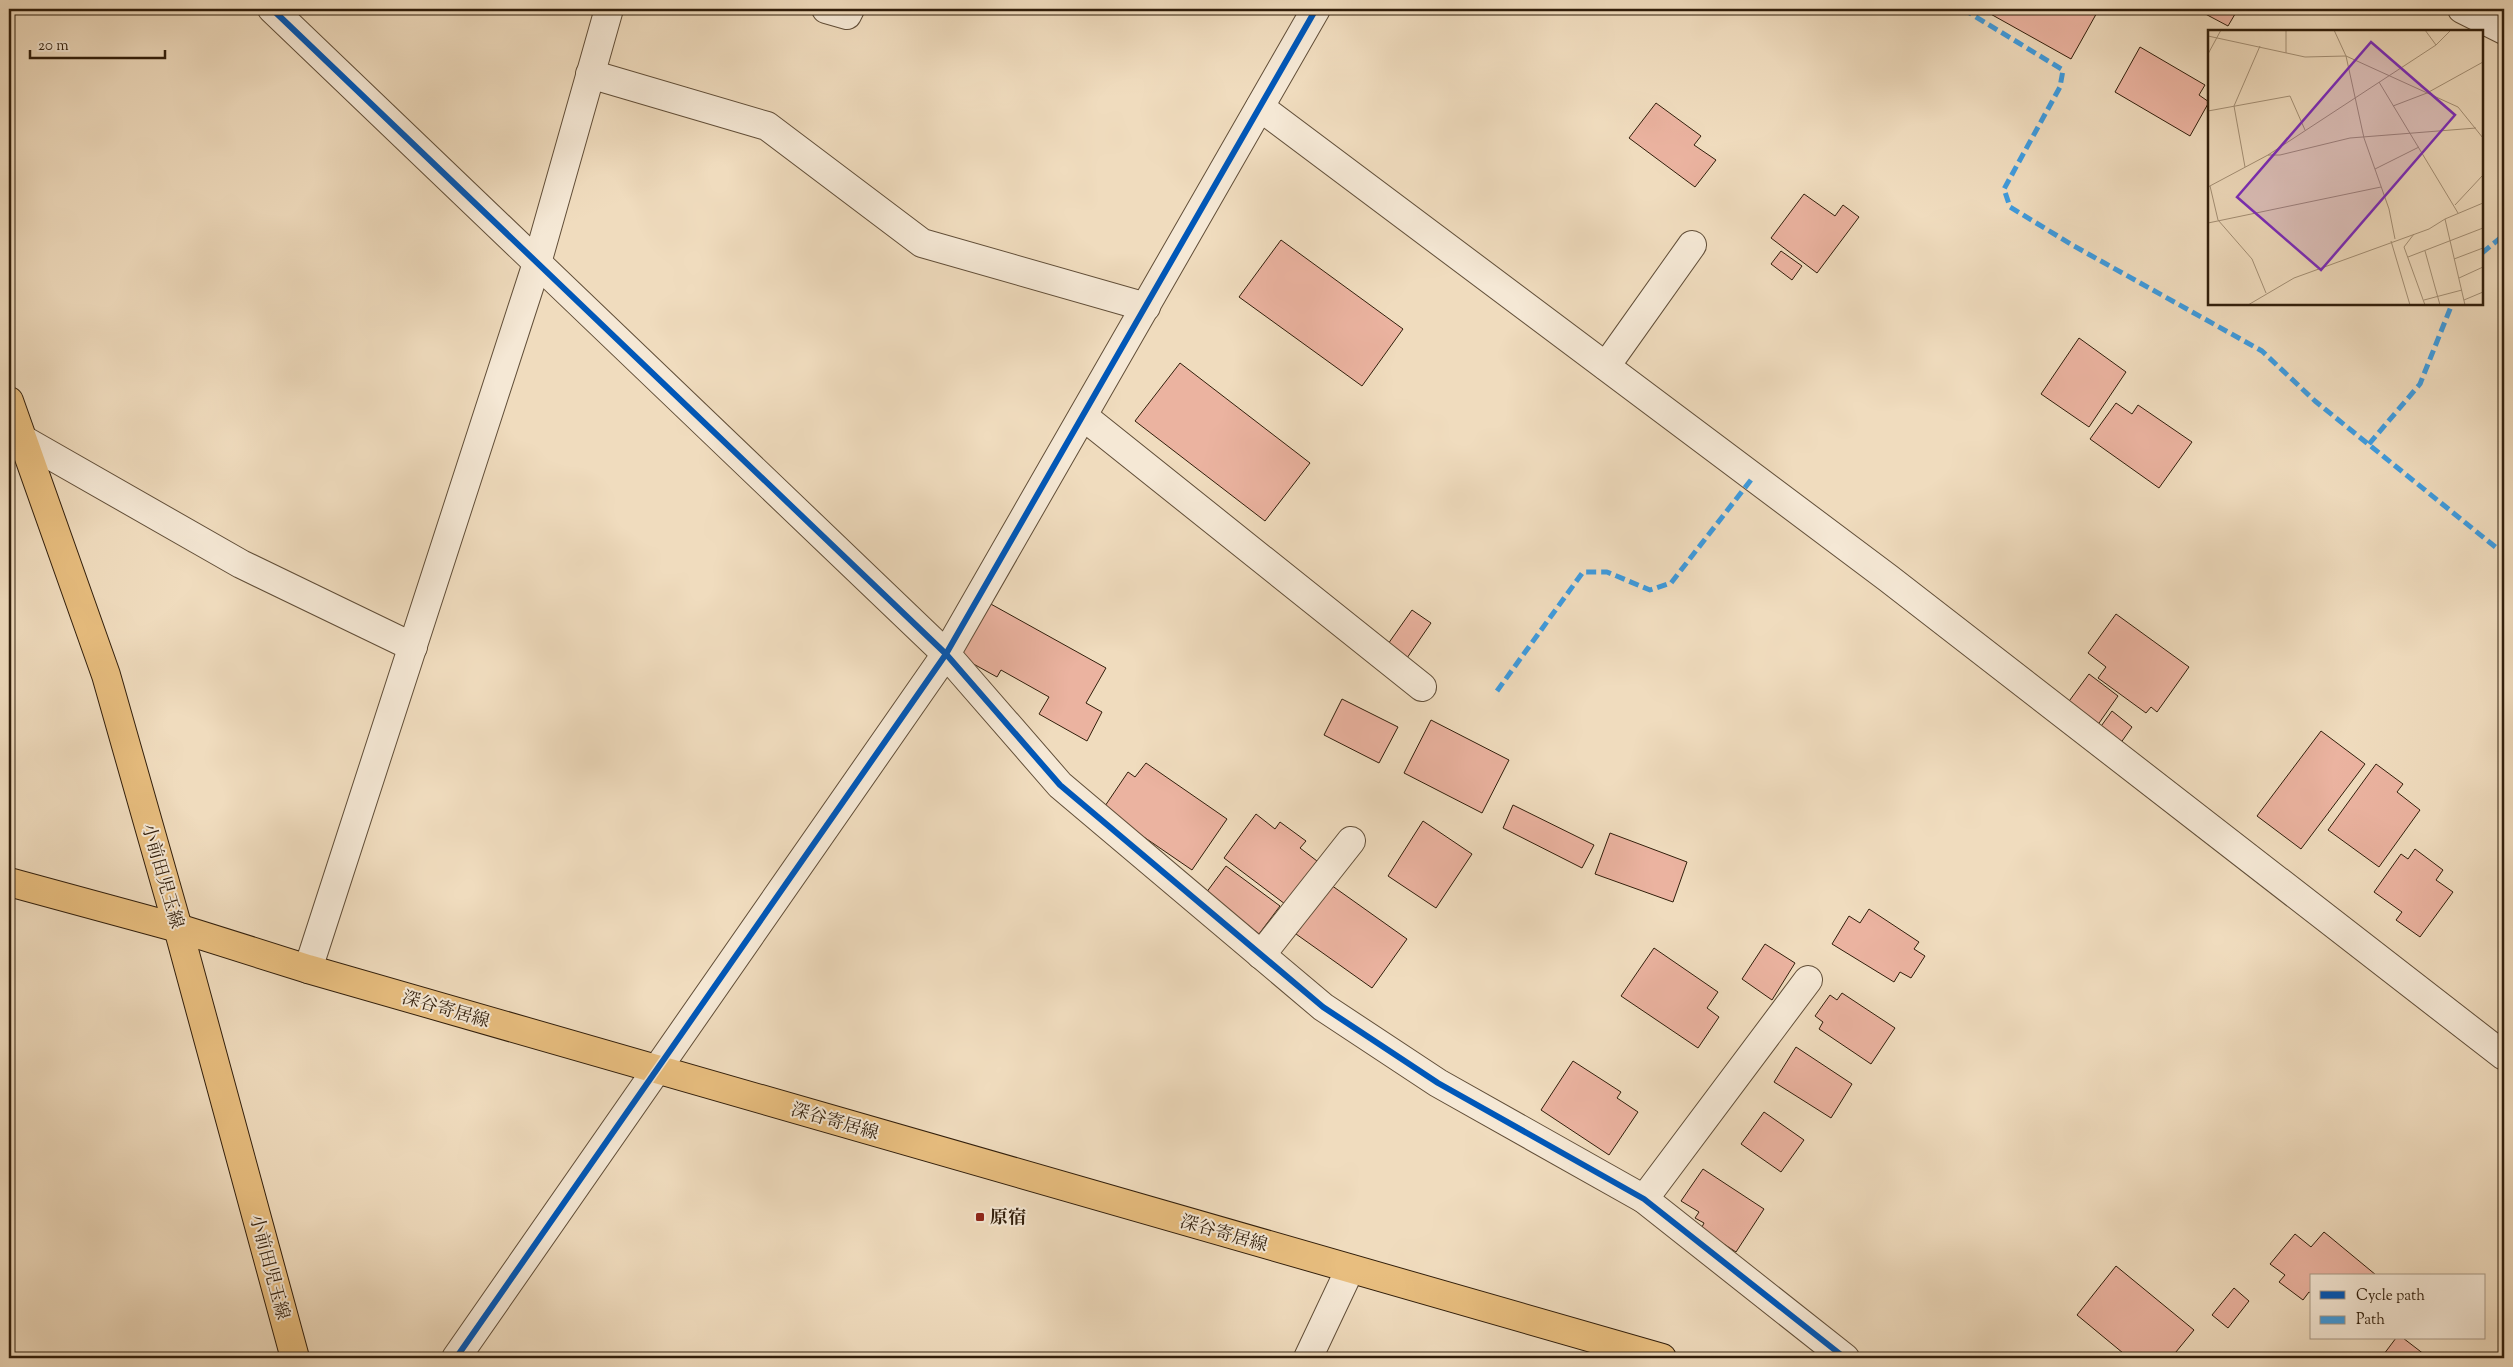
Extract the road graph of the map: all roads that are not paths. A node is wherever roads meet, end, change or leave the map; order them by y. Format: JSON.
{"nodes":[{"id":1,"x":272,"y":9,"type":"edge"},
{"id":2,"x":609,"y":9,"type":"edge"},
{"id":3,"x":826,"y":9,"type":"edge"},
{"id":4,"x":850,"y":9,"type":"edge"},
{"id":5,"x":1316,"y":9,"type":"edge"},
{"id":6,"x":2462,"y":9,"type":"edge"},
{"id":7,"x":2504,"y":30,"type":"edge"},
{"id":8,"x":590,"y":74,"type":"junction"},
{"id":9,"x":1260,"y":107,"type":"junction"},
{"id":10,"x":1692,"y":245,"type":"dead end"},
{"id":11,"x":537,"y":263,"type":"junction"},
{"id":12,"x":1146,"y":307,"type":"junction"},
{"id":13,"x":1606,"y":366,"type":"junction"},
{"id":14,"x":9,"y":401,"type":"edge"},
{"id":15,"x":1084,"y":416,"type":"junction"},
{"id":16,"x":16,"y":437,"type":"edge"},
{"id":17,"x":413,"y":647,"type":"junction"},
{"id":18,"x":946,"y":654,"type":"junction"},
{"id":19,"x":1422,"y":687,"type":"dead end"},
{"id":20,"x":1351,"y":841,"type":"dead end"},
{"id":21,"x":9,"y":882,"type":"edge"},
{"id":22,"x":178,"y":928,"type":"junction"},
{"id":23,"x":1261,"y":955,"type":"junction"},
{"id":24,"x":308,"y":969,"type":"junction"},
{"id":25,"x":1808,"y":980,"type":"dead end"},
{"id":26,"x":2504,"y":1056,"type":"edge"},
{"id":27,"x":656,"y":1069,"type":"junction"},
{"id":28,"x":1644,"y":1199,"type":"junction"},
{"id":29,"x":1350,"y":1269,"type":"junction"},
{"id":30,"x":296,"y":1358,"type":"edge"},
{"id":31,"x":456,"y":1358,"type":"edge"},
{"id":32,"x":1308,"y":1358,"type":"edge"},
{"id":33,"x":1662,"y":1358,"type":"edge"},
{"id":34,"x":1845,"y":1358,"type":"edge"}],
"edges":[{"from":1,"to":11,"type":"street"},
{"from":2,"to":8,"type":"street"},
{"from":3,"to":4,"type":"street"},
{"from":5,"to":9,"type":"street"},
{"from":6,"to":7,"type":"street"},
{"from":8,"to":11,"type":"street"},
{"from":8,"to":12,"type":"street"},
{"from":9,"to":12,"type":"street"},
{"from":9,"to":13,"type":"street"},
{"from":10,"to":13,"type":"street"},
{"from":11,"to":17,"type":"street"},
{"from":11,"to":18,"type":"street"},
{"from":12,"to":15,"type":"street"},
{"from":13,"to":26,"type":"street"},
{"from":14,"to":16,"type":"main road","name":"小前田児玉線"},
{"from":15,"to":18,"type":"street"},
{"from":15,"to":19,"type":"street"},
{"from":16,"to":17,"type":"street"},
{"from":16,"to":22,"type":"main road","name":"小前田児玉線"},
{"from":17,"to":24,"type":"street"},
{"from":18,"to":23,"type":"street"},
{"from":18,"to":27,"type":"street"},
{"from":20,"to":23,"type":"street"},
{"from":21,"to":22,"type":"main road","name":"深谷寄居線"},
{"from":22,"to":24,"type":"main road","name":"深谷寄居線"},
{"from":22,"to":30,"type":"main road","name":"小前田児玉線"},
{"from":23,"to":28,"type":"street"},
{"from":24,"to":27,"type":"main road","name":"深谷寄居線"},
{"from":25,"to":28,"type":"street"},
{"from":27,"to":29,"type":"main road","name":"深谷寄居線"},
{"from":27,"to":31,"type":"street"},
{"from":28,"to":34,"type":"street"},
{"from":29,"to":32,"type":"street"},
{"from":29,"to":33,"type":"main road","name":"深谷寄居線"}]}
